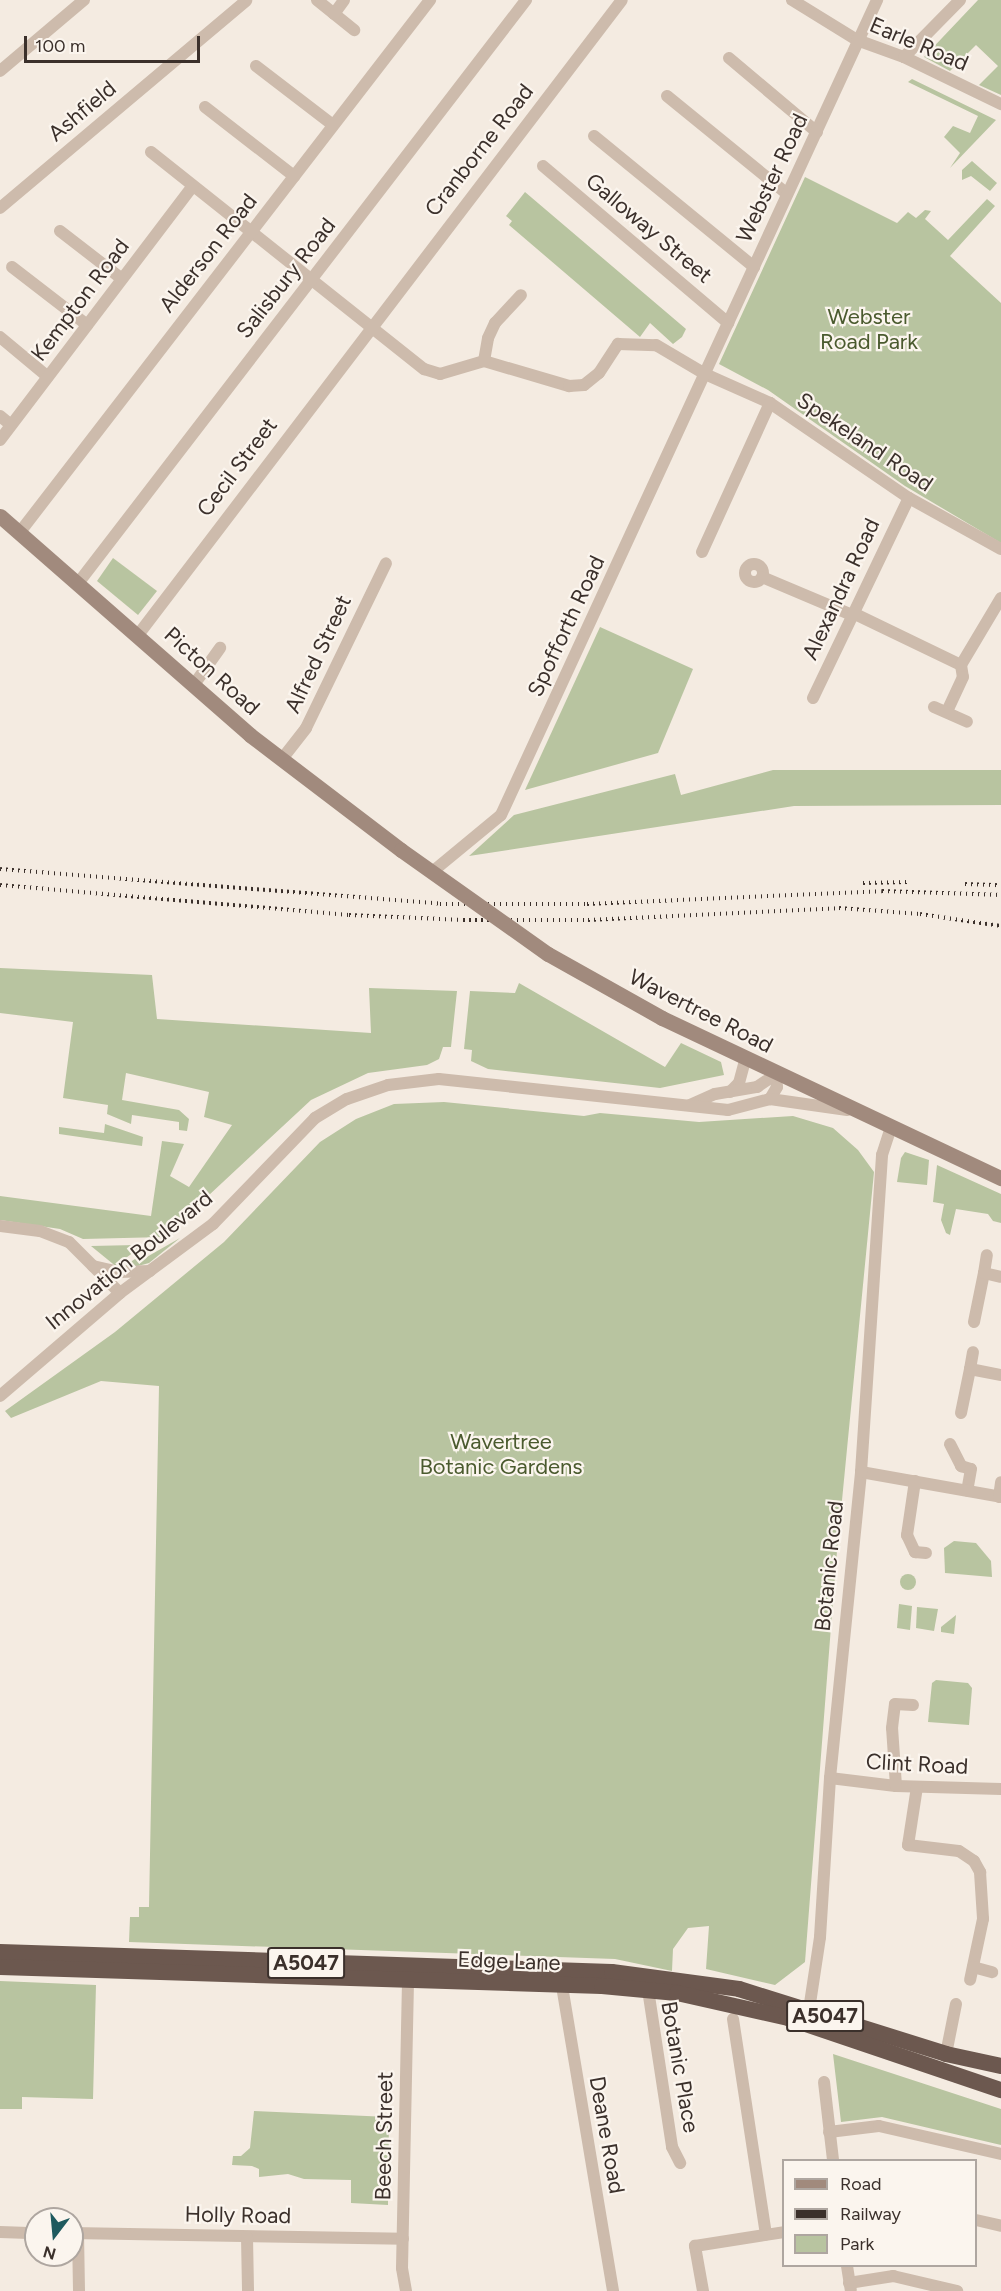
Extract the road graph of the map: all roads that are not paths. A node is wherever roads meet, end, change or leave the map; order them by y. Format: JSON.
{"nodes":[{"id":1,"x":84,"y":0,"type":"edge"},
{"id":2,"x":317,"y":0,"type":"edge"},
{"id":3,"x":344,"y":0,"type":"edge"},
{"id":4,"x":430,"y":0,"type":"edge"},
{"id":5,"x":526,"y":0,"type":"edge"},
{"id":6,"x":622,"y":0,"type":"edge"},
{"id":7,"x":792,"y":0,"type":"edge"},
{"id":8,"x":877,"y":0,"type":"edge"},
{"id":9,"x":960,"y":0,"type":"edge"},
{"id":10,"x":246,"y":1,"type":"edge"},
{"id":11,"x":334,"y":14,"type":"junction"},
{"id":12,"x":354,"y":30,"type":"dead end"},
{"id":13,"x":857,"y":40,"type":"junction"},
{"id":14,"x":904,"y":57,"type":"junction"},
{"id":15,"x":729,"y":58,"type":"dead end"},
{"id":16,"x":256,"y":66,"type":"dead end"},
{"id":17,"x":0,"y":70,"type":"edge"},
{"id":18,"x":667,"y":96,"type":"dead end"},
{"id":19,"x":1001,"y":104,"type":"edge"},
{"id":20,"x":206,"y":107,"type":"dead end"},
{"id":21,"x":333,"y":125,"type":"junction"},
{"id":22,"x":818,"y":132,"type":"junction"},
{"id":23,"x":594,"y":135,"type":"dead end"},
{"id":24,"x":151,"y":152,"type":"dead end"},
{"id":25,"x":543,"y":166,"type":"dead end"},
{"id":26,"x":294,"y":176,"type":"junction"},
{"id":27,"x":193,"y":186,"type":"junction"},
{"id":28,"x":787,"y":194,"type":"junction"},
{"id":29,"x":0,"y":208,"type":"edge"},
{"id":30,"x":60,"y":231,"type":"dead end"},
{"id":31,"x":251,"y":232,"type":"junction"},
{"id":32,"x":12,"y":267,"type":"dead end"},
{"id":33,"x":754,"y":267,"type":"junction"},
{"id":34,"x":122,"y":279,"type":"junction"},
{"id":35,"x":311,"y":279,"type":"junction"},
{"id":36,"x":521,"y":295,"type":"dead end"},
{"id":37,"x":728,"y":323,"type":"junction"},
{"id":38,"x":87,"y":325,"type":"junction"},
{"id":39,"x":370,"y":326,"type":"junction"},
{"id":40,"x":0,"y":337,"type":"edge"},
{"id":41,"x":484,"y":361,"type":"junction"},
{"id":42,"x":705,"y":374,"type":"junction"},
{"id":43,"x":48,"y":377,"type":"junction"},
{"id":44,"x":770,"y":403,"type":"junction"},
{"id":45,"x":0,"y":416,"type":"edge"},
{"id":46,"x":12,"y":425,"type":"junction"},
{"id":47,"x":0,"y":440,"type":"edge"},
{"id":48,"x":909,"y":498,"type":"junction"},
{"id":49,"x":0,"y":516,"type":"edge"},
{"id":50,"x":20,"y":532,"type":"junction"},
{"id":51,"x":1001,"y":549,"type":"edge"},
{"id":52,"x":702,"y":552,"type":"dead end"},
{"id":53,"x":386,"y":563,"type":"dead end"},
{"id":54,"x":762,"y":577,"type":"dead end"},
{"id":55,"x":79,"y":582,"type":"junction"},
{"id":56,"x":1001,"y":598,"type":"edge"},
{"id":57,"x":853,"y":614,"type":"junction"},
{"id":58,"x":138,"y":635,"type":"junction"},
{"id":59,"x":220,"y":648,"type":"dead end"},
{"id":60,"x":961,"y":665,"type":"junction"},
{"id":61,"x":193,"y":686,"type":"junction"},
{"id":62,"x":813,"y":698,"type":"dead end"},
{"id":63,"x":934,"y":707,"type":"dead end"},
{"id":64,"x":947,"y":712,"type":"junction"},
{"id":65,"x":968,"y":722,"type":"dead end"},
{"id":66,"x":282,"y":759,"type":"junction"},
{"id":67,"x":401,"y":850,"type":"joint"},
{"id":68,"x":432,"y":872,"type":"junction"},
{"id":69,"x":745,"y":1059,"type":"junction"},
{"id":70,"x":776,"y":1074,"type":"junction"},
{"id":71,"x":730,"y":1092,"type":"junction"},
{"id":72,"x":770,"y":1099,"type":"junction"},
{"id":73,"x":689,"y":1105,"type":"junction"},
{"id":74,"x":857,"y":1112,"type":"junction"},
{"id":75,"x":891,"y":1128,"type":"junction"},
{"id":76,"x":1001,"y":1178,"type":"edge"},
{"id":77,"x":0,"y":1226,"type":"edge"},
{"id":78,"x":987,"y":1255,"type":"dead end"},
{"id":79,"x":92,"y":1265,"type":"junction"},
{"id":80,"x":151,"y":1270,"type":"junction"},
{"id":81,"x":984,"y":1274,"type":"junction"},
{"id":82,"x":1001,"y":1276,"type":"edge"},
{"id":83,"x":120,"y":1293,"type":"junction"},
{"id":84,"x":974,"y":1322,"type":"dead end"},
{"id":85,"x":974,"y":1352,"type":"dead end"},
{"id":86,"x":970,"y":1369,"type":"junction"},
{"id":87,"x":1001,"y":1375,"type":"edge"},
{"id":88,"x":0,"y":1396,"type":"edge"},
{"id":89,"x":961,"y":1413,"type":"dead end"},
{"id":90,"x":950,"y":1444,"type":"dead end"},
{"id":91,"x":861,"y":1472,"type":"junction"},
{"id":92,"x":915,"y":1481,"type":"junction"},
{"id":93,"x":1001,"y":1482,"type":"edge"},
{"id":94,"x":967,"y":1491,"type":"junction"},
{"id":95,"x":1000,"y":1497,"type":"edge"},
{"id":96,"x":926,"y":1553,"type":"dead end"},
{"id":97,"x":913,"y":1705,"type":"dead end"},
{"id":98,"x":830,"y":1779,"type":"junction"},
{"id":99,"x":896,"y":1786,"type":"junction"},
{"id":100,"x":917,"y":1787,"type":"junction"},
{"id":101,"x":1001,"y":1790,"type":"edge"},
{"id":102,"x":0,"y":1952,"type":"edge"},
{"id":103,"x":0,"y":1967,"type":"edge"},
{"id":104,"x":973,"y":1968,"type":"junction"},
{"id":105,"x":992,"y":1972,"type":"dead end"},
{"id":106,"x":970,"y":1980,"type":"dead end"},
{"id":107,"x":408,"y":1981,"type":"junction"},
{"id":108,"x":646,"y":1983,"type":"junction"},
{"id":109,"x":562,"y":1986,"type":"junction"},
{"id":110,"x":956,"y":2004,"type":"dead end"},
{"id":111,"x":809,"y":2010,"type":"junction"},
{"id":112,"x":733,"y":2019,"type":"dead end"},
{"id":113,"x":946,"y":2054,"type":"junction"},
{"id":114,"x":1001,"y":2066,"type":"edge"},
{"id":115,"x":824,"y":2082,"type":"dead end"},
{"id":116,"x":1001,"y":2090,"type":"edge"},
{"id":117,"x":829,"y":2133,"type":"junction"},
{"id":118,"x":1001,"y":2154,"type":"edge"},
{"id":119,"x":832,"y":2159,"type":"edge"},
{"id":120,"x":680,"y":2163,"type":"dead end"},
{"id":121,"x":977,"y":2220,"type":"edge"},
{"id":122,"x":1001,"y":2226,"type":"edge"},
{"id":123,"x":0,"y":2232,"type":"edge"},
{"id":124,"x":782,"y":2232,"type":"edge"},
{"id":125,"x":24,"y":2233,"type":"edge"},
{"id":126,"x":84,"y":2233,"type":"edge"},
{"id":127,"x":766,"y":2234,"type":"junction"},
{"id":128,"x":247,"y":2237,"type":"junction"},
{"id":129,"x":403,"y":2239,"type":"junction"},
{"id":130,"x":77,"y":2267,"type":"edge"},
{"id":131,"x":847,"y":2267,"type":"edge"},
{"id":132,"x":850,"y":2287,"type":"edge"},
{"id":133,"x":79,"y":2291,"type":"edge"},
{"id":134,"x":248,"y":2291,"type":"edge"},
{"id":135,"x":406,"y":2291,"type":"edge"},
{"id":136,"x":613,"y":2291,"type":"edge"},
{"id":137,"x":703,"y":2291,"type":"edge"},
{"id":138,"x":957,"y":2291,"type":"edge"}],
"edges":[{"from":1,"to":17,"type":"street"},
{"from":2,"to":11,"type":"street"},
{"from":3,"to":11,"type":"street"},
{"from":4,"to":21,"type":"street","name":"Alderson Road"},
{"from":5,"to":35,"type":"street","name":"Salisbury Road"},
{"from":6,"to":39,"type":"street","name":"Cranborne Road"},
{"from":7,"to":13,"type":"street","name":"Earle Road"},
{"from":8,"to":13,"type":"street","name":"Webster Road"},
{"from":9,"to":14,"type":"street"},
{"from":10,"to":29,"type":"street","name":"Ashfield"},
{"from":11,"to":12,"type":"street"},
{"from":13,"to":14,"type":"street","name":"Earle Road"},
{"from":13,"to":22,"type":"street","name":"Webster Road"},
{"from":14,"to":19,"type":"street","name":"Earle Road"},
{"from":15,"to":22,"type":"street"},
{"from":16,"to":21,"type":"street"},
{"from":18,"to":28,"type":"street"},
{"from":20,"to":26,"type":"street"},
{"from":21,"to":26,"type":"street","name":"Alderson Road"},
{"from":22,"to":28,"type":"street","name":"Webster Road"},
{"from":23,"to":33,"type":"street"},
{"from":24,"to":27,"type":"street"},
{"from":25,"to":37,"type":"street","name":"Galloway Street"},
{"from":26,"to":31,"type":"street","name":"Alderson Road"},
{"from":27,"to":31,"type":"street"},
{"from":27,"to":34,"type":"street","name":"Kempton Road"},
{"from":28,"to":33,"type":"street","name":"Webster Road"},
{"from":30,"to":34,"type":"street"},
{"from":31,"to":35,"type":"street"},
{"from":31,"to":50,"type":"street","name":"Alderson Road"},
{"from":32,"to":38,"type":"street"},
{"from":33,"to":37,"type":"street","name":"Webster Road"},
{"from":34,"to":38,"type":"street","name":"Kempton Road"},
{"from":35,"to":39,"type":"street"},
{"from":35,"to":55,"type":"street","name":"Salisbury Road"},
{"from":36,"to":41,"type":"street"},
{"from":37,"to":42,"type":"street","name":"Webster Road"},
{"from":38,"to":43,"type":"street","name":"Kempton Road"},
{"from":39,"to":41,"type":"street"},
{"from":39,"to":58,"type":"street","name":"Cecil Street"},
{"from":40,"to":43,"type":"street"},
{"from":41,"to":42,"type":"street","name":"Spekeland Road"},
{"from":42,"to":44,"type":"street","name":"Spekeland Road"},
{"from":42,"to":68,"type":"street","name":"Spofforth Road"},
{"from":43,"to":46,"type":"street","name":"Kempton Road"},
{"from":44,"to":48,"type":"street","name":"Spekeland Road"},
{"from":44,"to":52,"type":"street"},
{"from":45,"to":46,"type":"street"},
{"from":46,"to":47,"type":"street","name":"Kempton Road"},
{"from":48,"to":51,"type":"street","name":"Spekeland Road"},
{"from":48,"to":57,"type":"street","name":"Alexandra Road"},
{"from":49,"to":50,"type":"main road","name":"Picton Road"},
{"from":50,"to":55,"type":"main road","name":"Picton Road"},
{"from":53,"to":66,"type":"street","name":"Alfred Street"},
{"from":54,"to":57,"type":"street"},
{"from":55,"to":58,"type":"main road","name":"Picton Road"},
{"from":56,"to":60,"type":"street"},
{"from":57,"to":60,"type":"street"},
{"from":57,"to":62,"type":"street","name":"Alexandra Road"},
{"from":58,"to":61,"type":"main road","name":"Picton Road"},
{"from":59,"to":61,"type":"street"},
{"from":60,"to":64,"type":"street"},
{"from":61,"to":66,"type":"main road","name":"Picton Road"},
{"from":63,"to":64,"type":"street"},
{"from":64,"to":65,"type":"street"},
{"from":66,"to":67,"type":"main road","name":"Picton Road"},
{"from":67,"to":68,"type":"main road","name":"Wavertree Road","bridge":true},
{"from":68,"to":69,"type":"main road","name":"Wavertree Road","bridge":true},
{"from":69,"to":70,"type":"main road","name":"Wavertree Road"},
{"from":69,"to":71,"type":"street"},
{"from":70,"to":71,"type":"street","name":"Innovation Boulevard"},
{"from":70,"to":72,"type":"street"},
{"from":70,"to":74,"type":"main road","name":"Wavertree Road"},
{"from":71,"to":73,"type":"street","name":"Innovation Boulevard"},
{"from":72,"to":73,"type":"street","name":"Innovation Boulevard"},
{"from":72,"to":74,"type":"street","name":"Innovation Boulevard"},
{"from":73,"to":80,"type":"street","name":"Innovation Boulevard"},
{"from":74,"to":75,"type":"main road","name":"Wavertree Road"},
{"from":75,"to":76,"type":"main road","name":"Wavertree Road"},
{"from":75,"to":91,"type":"street","name":"Botanic Road"},
{"from":77,"to":79,"type":"street"},
{"from":78,"to":81,"type":"street"},
{"from":79,"to":80,"type":"street"},
{"from":79,"to":83,"type":"street"},
{"from":80,"to":83,"type":"street","name":"Innovation Boulevard"},
{"from":81,"to":82,"type":"street"},
{"from":81,"to":84,"type":"street"},
{"from":83,"to":88,"type":"street","name":"Innovation Boulevard"},
{"from":85,"to":86,"type":"street"},
{"from":86,"to":87,"type":"street"},
{"from":86,"to":89,"type":"street"},
{"from":90,"to":94,"type":"street"},
{"from":91,"to":92,"type":"street"},
{"from":91,"to":98,"type":"street","name":"Botanic Road"},
{"from":92,"to":94,"type":"street"},
{"from":92,"to":96,"type":"street"},
{"from":93,"to":95,"type":"street"},
{"from":94,"to":95,"type":"street"},
{"from":97,"to":99,"type":"street"},
{"from":98,"to":99,"type":"street","name":"Clint Road"},
{"from":98,"to":111,"type":"street","name":"Botanic Road"},
{"from":99,"to":100,"type":"street","name":"Clint Road"},
{"from":100,"to":101,"type":"street","name":"Clint Road"},
{"from":100,"to":104,"type":"street"},
{"from":102,"to":108,"type":"highway","name":"Edge Lane","number":"A5047"},
{"from":103,"to":107,"type":"highway","name":"Edge Lane","number":"A5047"},
{"from":104,"to":105,"type":"street"},
{"from":104,"to":106,"type":"street"},
{"from":107,"to":109,"type":"highway","name":"Edge Lane","number":"A5047"},
{"from":107,"to":129,"type":"street","name":"Beech Street"},
{"from":108,"to":109,"type":"highway","name":"Edge Lane","number":"A5047"},
{"from":108,"to":111,"type":"highway","name":"Edge Lane","number":"A5047"},
{"from":108,"to":116,"type":"highway","name":"Edge Lane","number":"A5047"},
{"from":108,"to":120,"type":"street","name":"Botanic Place"},
{"from":109,"to":136,"type":"street","name":"Deane Road"},
{"from":110,"to":113,"type":"street"},
{"from":111,"to":113,"type":"highway","name":"Edge Lane","number":"A5047"},
{"from":112,"to":127,"type":"street"},
{"from":113,"to":114,"type":"highway","name":"Edge Lane","number":"A5047"},
{"from":115,"to":117,"type":"street"},
{"from":117,"to":118,"type":"street"},
{"from":117,"to":119,"type":"street"},
{"from":121,"to":122,"type":"street"},
{"from":123,"to":125,"type":"street"},
{"from":124,"to":127,"type":"street"},
{"from":126,"to":128,"type":"street","name":"Holly Road"},
{"from":127,"to":137,"type":"street"},
{"from":128,"to":129,"type":"street","name":"Holly Road"},
{"from":128,"to":134,"type":"street"},
{"from":129,"to":135,"type":"street","name":"Beech Street"},
{"from":130,"to":133,"type":"street"},
{"from":131,"to":132,"type":"street"},
{"from":132,"to":138,"type":"street"}]}
